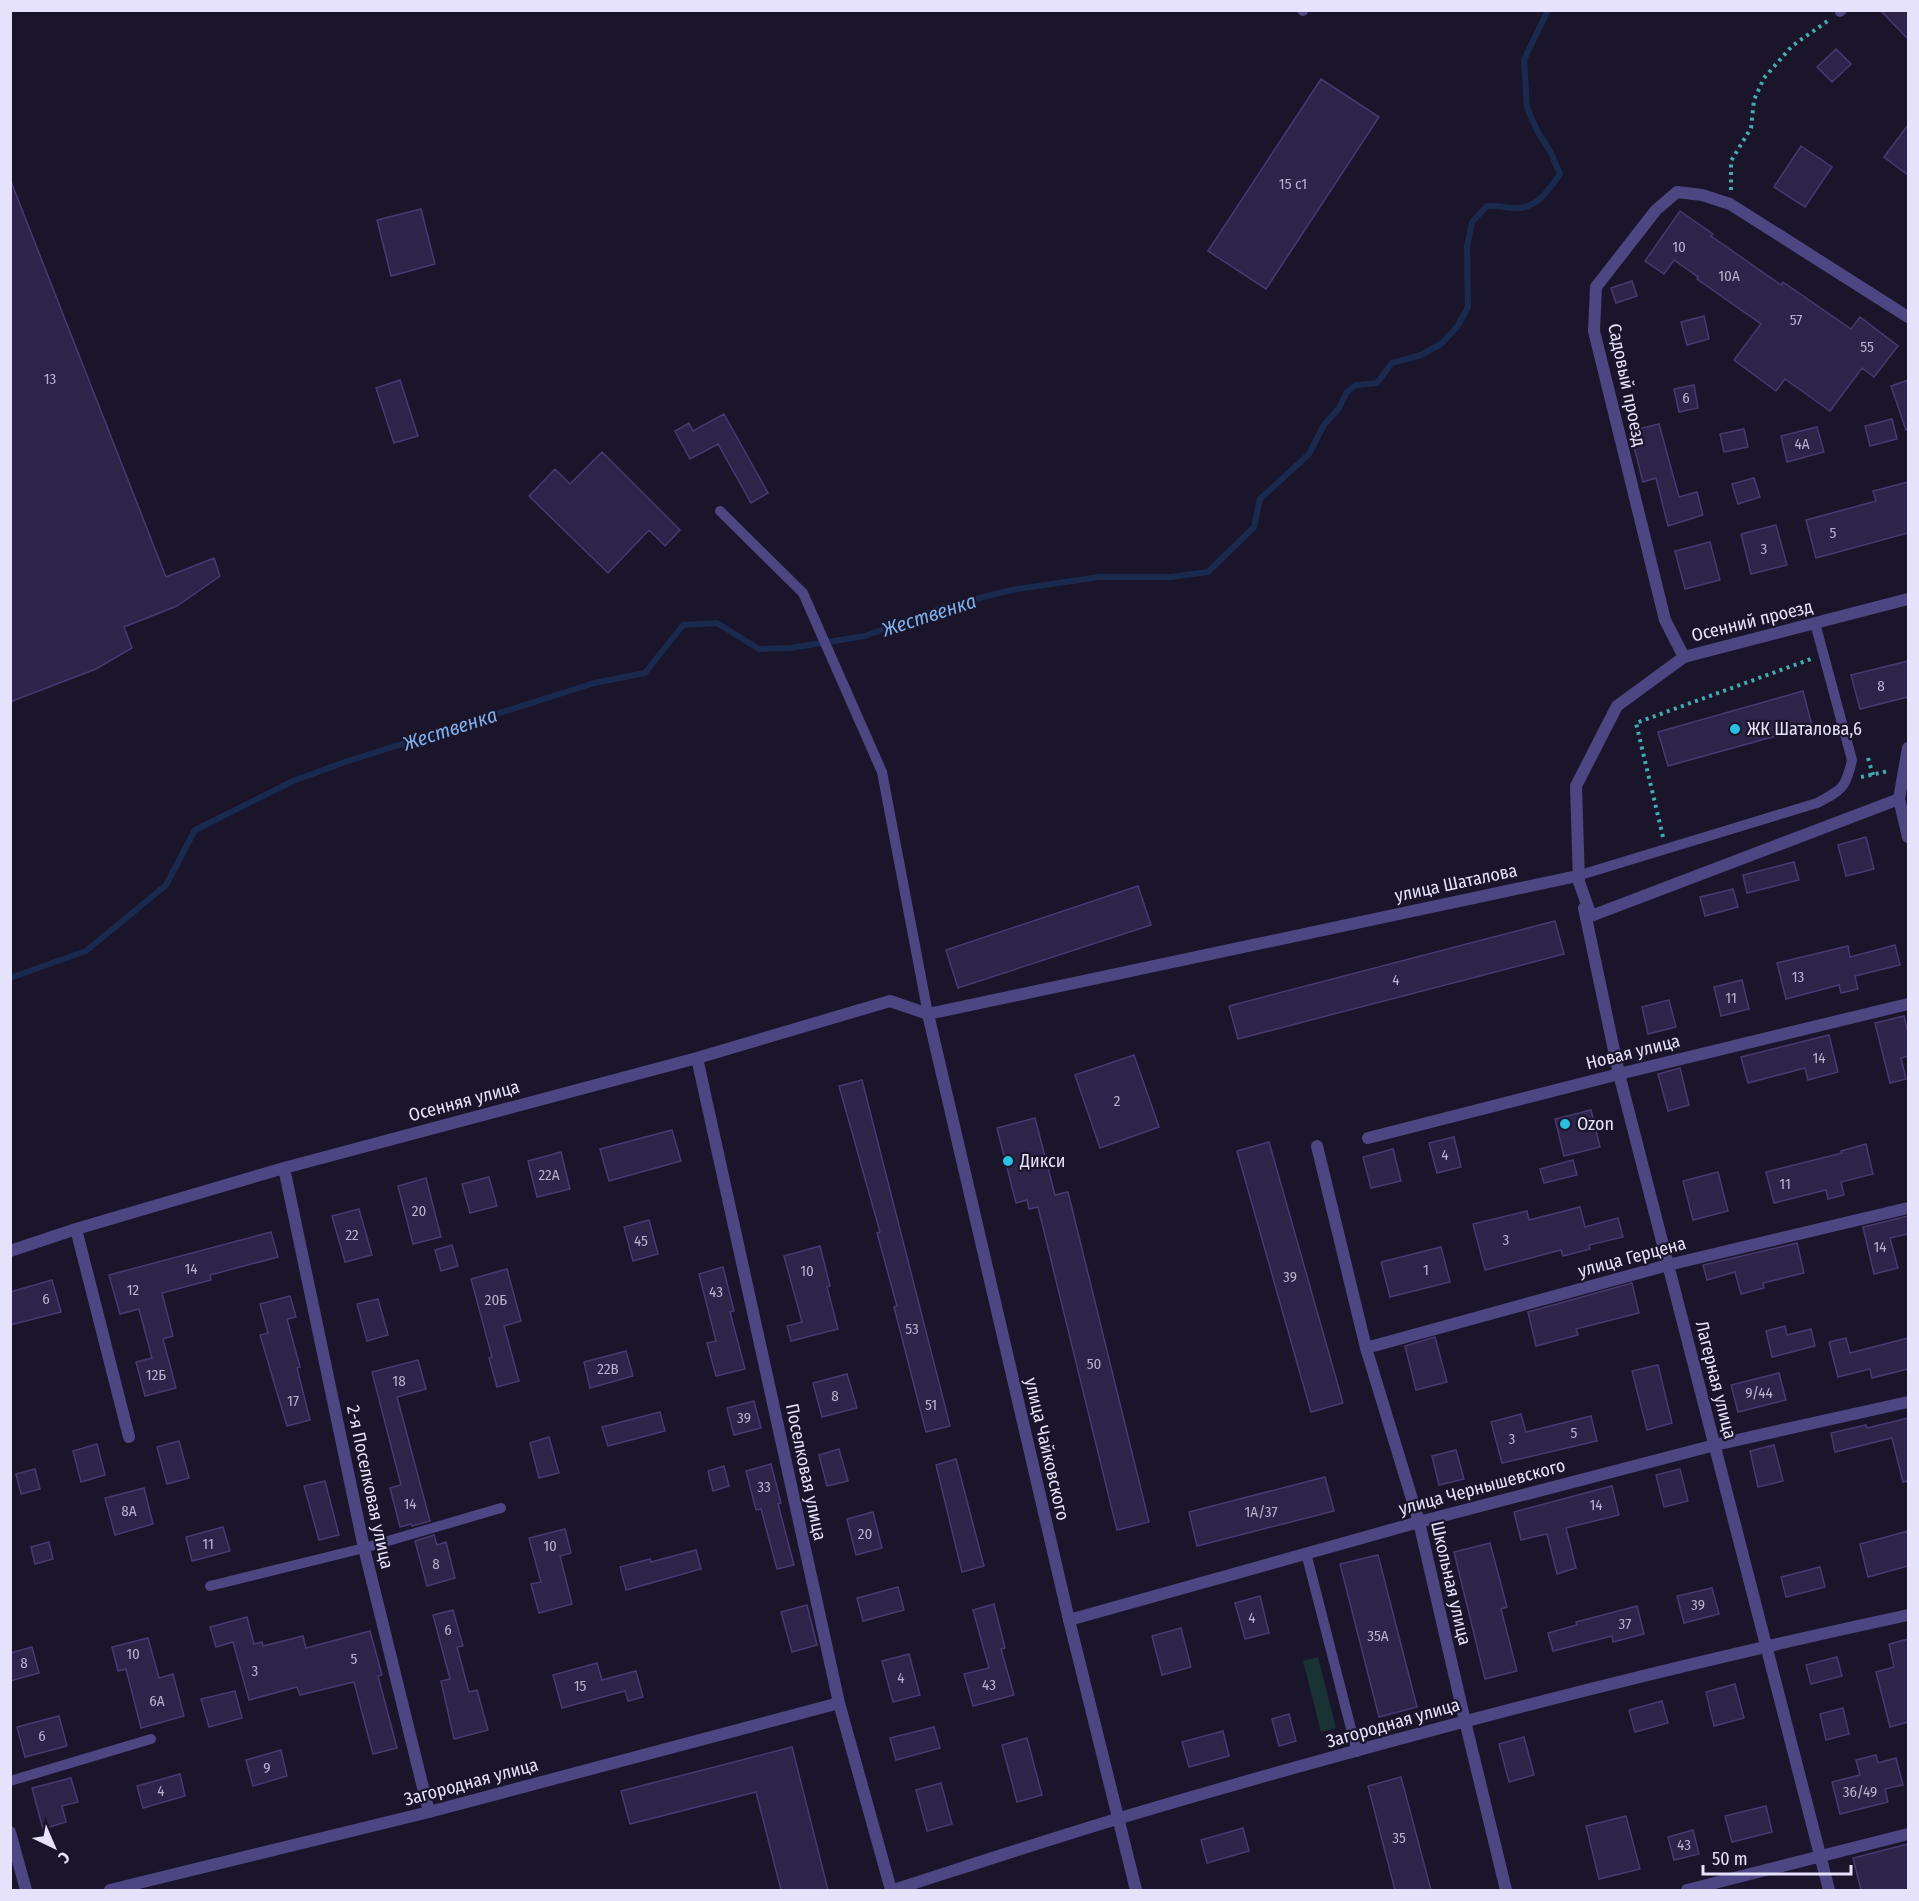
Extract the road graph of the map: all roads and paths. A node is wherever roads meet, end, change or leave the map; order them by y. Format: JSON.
{"nodes":[{"id":1,"x":1841,"y":11,"type":"edge"},
{"id":2,"x":1730,"y":204,"type":"junction"},
{"id":3,"x":1908,"y":317,"type":"edge"},
{"id":4,"x":720,"y":511,"type":"dead end"},
{"id":5,"x":1908,"y":599,"type":"edge"},
{"id":6,"x":1815,"y":623,"type":"junction"},
{"id":7,"x":1823,"y":655,"type":"junction"},
{"id":8,"x":1684,"y":657,"type":"junction"},
{"id":9,"x":1908,"y":748,"type":"edge"},
{"id":10,"x":1905,"y":768,"type":"junction"},
{"id":11,"x":1848,"y":780,"type":"junction"},
{"id":12,"x":1899,"y":799,"type":"junction"},
{"id":13,"x":1908,"y":837,"type":"edge"},
{"id":14,"x":1666,"y":849,"type":"junction"},
{"id":15,"x":1578,"y":876,"type":"junction"},
{"id":16,"x":1908,"y":1005,"type":"edge"},
{"id":17,"x":928,"y":1014,"type":"junction"},
{"id":18,"x":697,"y":1058,"type":"junction"},
{"id":19,"x":1619,"y":1074,"type":"junction"},
{"id":20,"x":1368,"y":1138,"type":"dead end"},
{"id":21,"x":1317,"y":1146,"type":"dead end"},
{"id":22,"x":284,"y":1168,"type":"junction"},
{"id":23,"x":1908,"y":1208,"type":"edge"},
{"id":24,"x":76,"y":1229,"type":"junction"},
{"id":25,"x":10,"y":1251,"type":"edge"},
{"id":26,"x":1668,"y":1265,"type":"junction"},
{"id":27,"x":1366,"y":1348,"type":"junction"},
{"id":28,"x":1908,"y":1402,"type":"edge"},
{"id":29,"x":129,"y":1437,"type":"dead end"},
{"id":30,"x":1714,"y":1445,"type":"junction"},
{"id":31,"x":501,"y":1509,"type":"dead end"},
{"id":32,"x":1419,"y":1522,"type":"junction"},
{"id":33,"x":364,"y":1548,"type":"junction"},
{"id":34,"x":1306,"y":1553,"type":"junction"},
{"id":35,"x":210,"y":1586,"type":"dead end"},
{"id":36,"x":1908,"y":1615,"type":"edge"},
{"id":37,"x":1069,"y":1620,"type":"junction"},
{"id":38,"x":1766,"y":1646,"type":"junction"},
{"id":39,"x":839,"y":1703,"type":"junction"},
{"id":40,"x":1464,"y":1721,"type":"junction"},
{"id":41,"x":151,"y":1739,"type":"dead end"},
{"id":42,"x":1357,"y":1752,"type":"junction"},
{"id":43,"x":10,"y":1780,"type":"edge"},
{"id":44,"x":429,"y":1812,"type":"junction"},
{"id":45,"x":1118,"y":1819,"type":"junction"},
{"id":46,"x":10,"y":1832,"type":"edge"},
{"id":47,"x":1908,"y":1834,"type":"edge"},
{"id":48,"x":1820,"y":1856,"type":"junction"},
{"id":49,"x":26,"y":1890,"type":"edge"},
{"id":50,"x":110,"y":1890,"type":"edge"},
{"id":51,"x":892,"y":1890,"type":"edge"},
{"id":52,"x":1136,"y":1890,"type":"edge"},
{"id":53,"x":1506,"y":1890,"type":"edge"},
{"id":54,"x":1687,"y":1890,"type":"edge"},
{"id":55,"x":1829,"y":1890,"type":"edge"}],
"edges":[{"from":1,"to":2,"type":"path"},
{"from":2,"to":3,"type":"street","name":"Садовый проезд"},
{"from":2,"to":8,"type":"street","name":"Садовый проезд"},
{"from":4,"to":17,"type":"lane"},
{"from":5,"to":6,"type":"street","name":"Осенний проезд"},
{"from":6,"to":7,"type":"lane"},
{"from":6,"to":8,"type":"street","name":"Осенний проезд"},
{"from":7,"to":11,"type":"lane"},
{"from":7,"to":14,"type":"path"},
{"from":8,"to":15,"type":"street","name":"Осенний проезд"},
{"from":9,"to":10,"type":"street"},
{"from":10,"to":11,"type":"path"},
{"from":10,"to":12,"type":"street"},
{"from":11,"to":14,"type":"lane"},
{"from":12,"to":13,"type":"street"},
{"from":12,"to":15,"type":"street"},
{"from":14,"to":15,"type":"lane"},
{"from":15,"to":17,"type":"street","name":"улица Шаталова"},
{"from":15,"to":19,"type":"street","name":"Лагерная улица"},
{"from":16,"to":19,"type":"street","name":"Новая улица"},
{"from":17,"to":18,"type":"street","name":"Осенняя улица"},
{"from":17,"to":37,"type":"street","name":"улица Чайковского"},
{"from":18,"to":22,"type":"street","name":"Осенняя улица"},
{"from":18,"to":39,"type":"street","name":"Поселковая улица"},
{"from":19,"to":20,"type":"street","name":"Новая улица"},
{"from":19,"to":26,"type":"street","name":"Лагерная улица"},
{"from":21,"to":27,"type":"street","name":"Школьная улица"},
{"from":22,"to":24,"type":"street","name":"Осенняя улица"},
{"from":22,"to":33,"type":"street","name":"2-я Поселковая улица"},
{"from":23,"to":26,"type":"street","name":"улица Герцена"},
{"from":24,"to":25,"type":"street","name":"Осенняя улица"},
{"from":24,"to":29,"type":"street"},
{"from":26,"to":27,"type":"street","name":"улица Герцена"},
{"from":26,"to":30,"type":"street","name":"Лагерная улица"},
{"from":27,"to":32,"type":"street","name":"Школьная улица"},
{"from":28,"to":30,"type":"street","name":"улица Чернышевского"},
{"from":30,"to":32,"type":"street","name":"улица Чернышевского"},
{"from":30,"to":38,"type":"street","name":"Лагерная улица"},
{"from":31,"to":33,"type":"lane"},
{"from":32,"to":34,"type":"street","name":"улица Чернышевского"},
{"from":32,"to":40,"type":"street","name":"Школьная улица"},
{"from":33,"to":35,"type":"lane"},
{"from":33,"to":44,"type":"street","name":"2-я Поселковая улица"},
{"from":34,"to":37,"type":"street","name":"улица Чернышевского"},
{"from":34,"to":42,"type":"lane"},
{"from":36,"to":38,"type":"street","name":"Загородная улица"},
{"from":37,"to":45,"type":"street","name":"улица Чайковского"},
{"from":38,"to":40,"type":"street","name":"Загородная улица"},
{"from":38,"to":48,"type":"street","name":"Лагерная улица"},
{"from":39,"to":44,"type":"street","name":"Загородная улица"},
{"from":39,"to":51,"type":"street","name":"Поселковая улица"},
{"from":40,"to":42,"type":"street","name":"Загородная улица"},
{"from":40,"to":53,"type":"street","name":"Школьная улица"},
{"from":41,"to":43,"type":"lane"},
{"from":42,"to":45,"type":"street","name":"Загородная улица"},
{"from":44,"to":50,"type":"street","name":"Загородная улица"},
{"from":45,"to":51,"type":"street","name":"Загородная улица"},
{"from":45,"to":52,"type":"street","name":"улица Чайковского"},
{"from":46,"to":49,"type":"street"},
{"from":47,"to":48,"type":"street"},
{"from":48,"to":54,"type":"street"},
{"from":48,"to":55,"type":"street","name":"Лагерная улица"}]}
